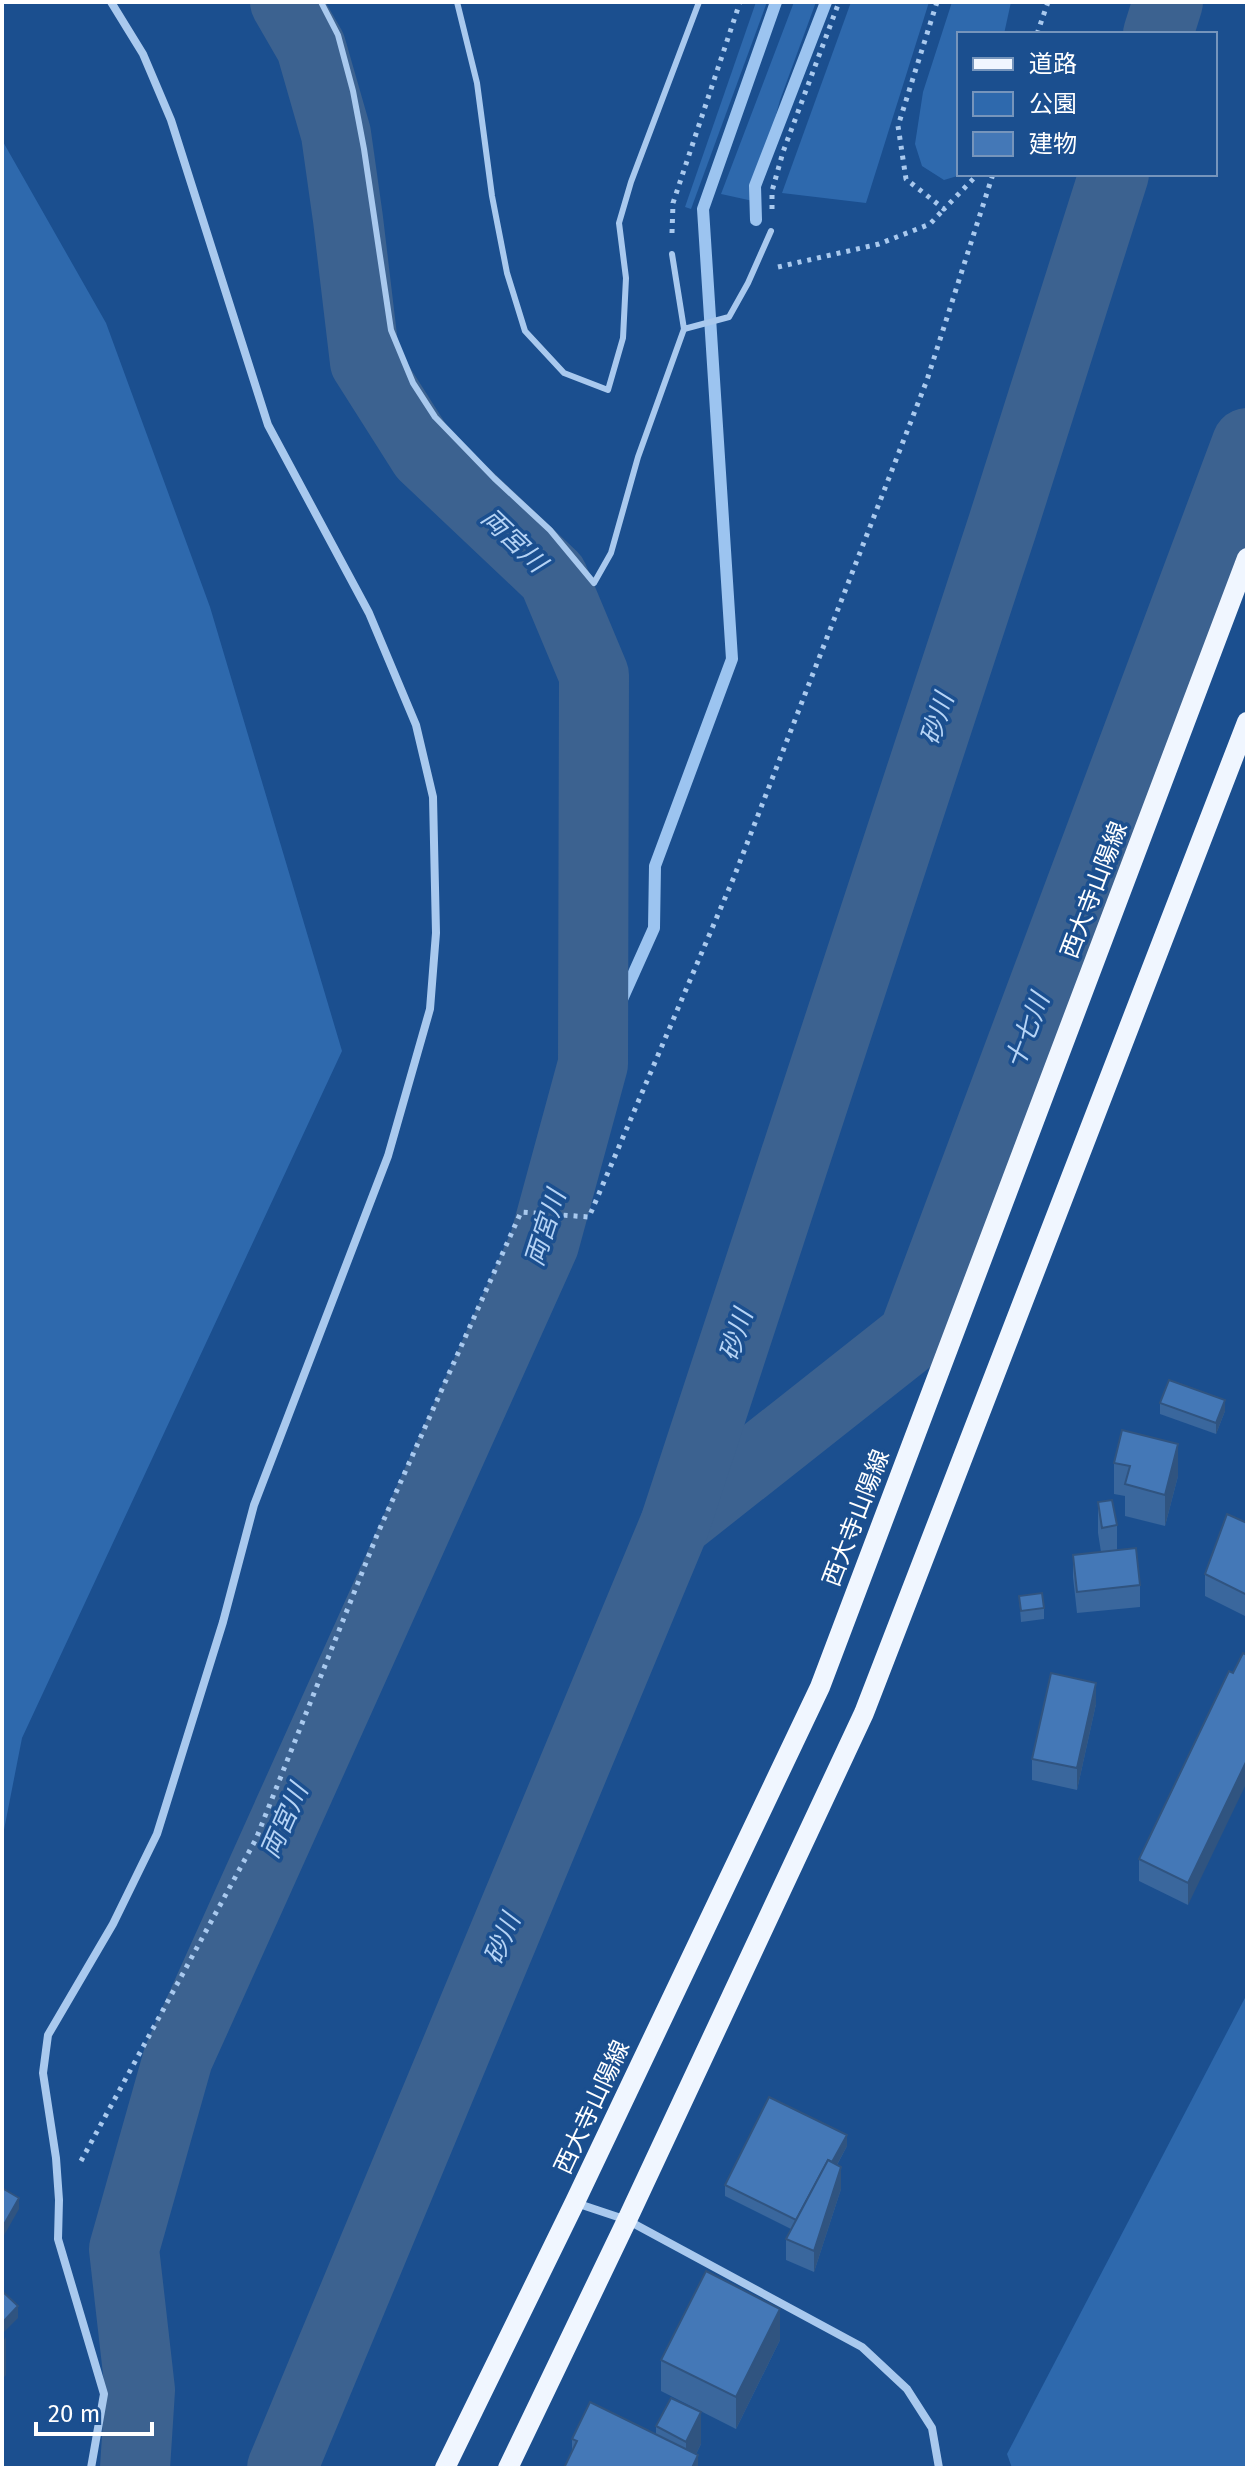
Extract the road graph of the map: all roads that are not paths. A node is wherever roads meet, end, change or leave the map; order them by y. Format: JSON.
{"nodes":[{"id":1,"x":111,"y":2,"type":"edge"},
{"id":2,"x":321,"y":2,"type":"edge"},
{"id":3,"x":457,"y":2,"type":"edge"},
{"id":4,"x":699,"y":2,"type":"edge"},
{"id":5,"x":771,"y":231,"type":"road end"},
{"id":6,"x":672,"y":254,"type":"road end"},
{"id":7,"x":684,"y":329,"type":"junction"},
{"id":8,"x":1247,"y":558,"type":"edge"},
{"id":9,"x":1247,"y":722,"type":"edge"},
{"id":10,"x":575,"y":2202,"type":"junction"},
{"id":11,"x":627,"y":2220,"type":"junction"},
{"id":12,"x":91,"y":2468,"type":"edge"},
{"id":13,"x":445,"y":2468,"type":"edge"},
{"id":14,"x":508,"y":2468,"type":"edge"},
{"id":15,"x":939,"y":2468,"type":"edge"}],
"edges":[{"from":1,"to":12,"type":"street"},
{"from":2,"to":7,"type":"lane"},
{"from":3,"to":4,"type":"lane"},
{"from":5,"to":7,"type":"lane"},
{"from":6,"to":7,"type":"lane"},
{"from":8,"to":10,"type":"main road","name":"西大寺山陽線"},
{"from":9,"to":11,"type":"main road"},
{"from":10,"to":11,"type":"street"},
{"from":10,"to":13,"type":"main road","name":"西大寺山陽線"},
{"from":11,"to":14,"type":"main road"},
{"from":11,"to":15,"type":"street"}]}
